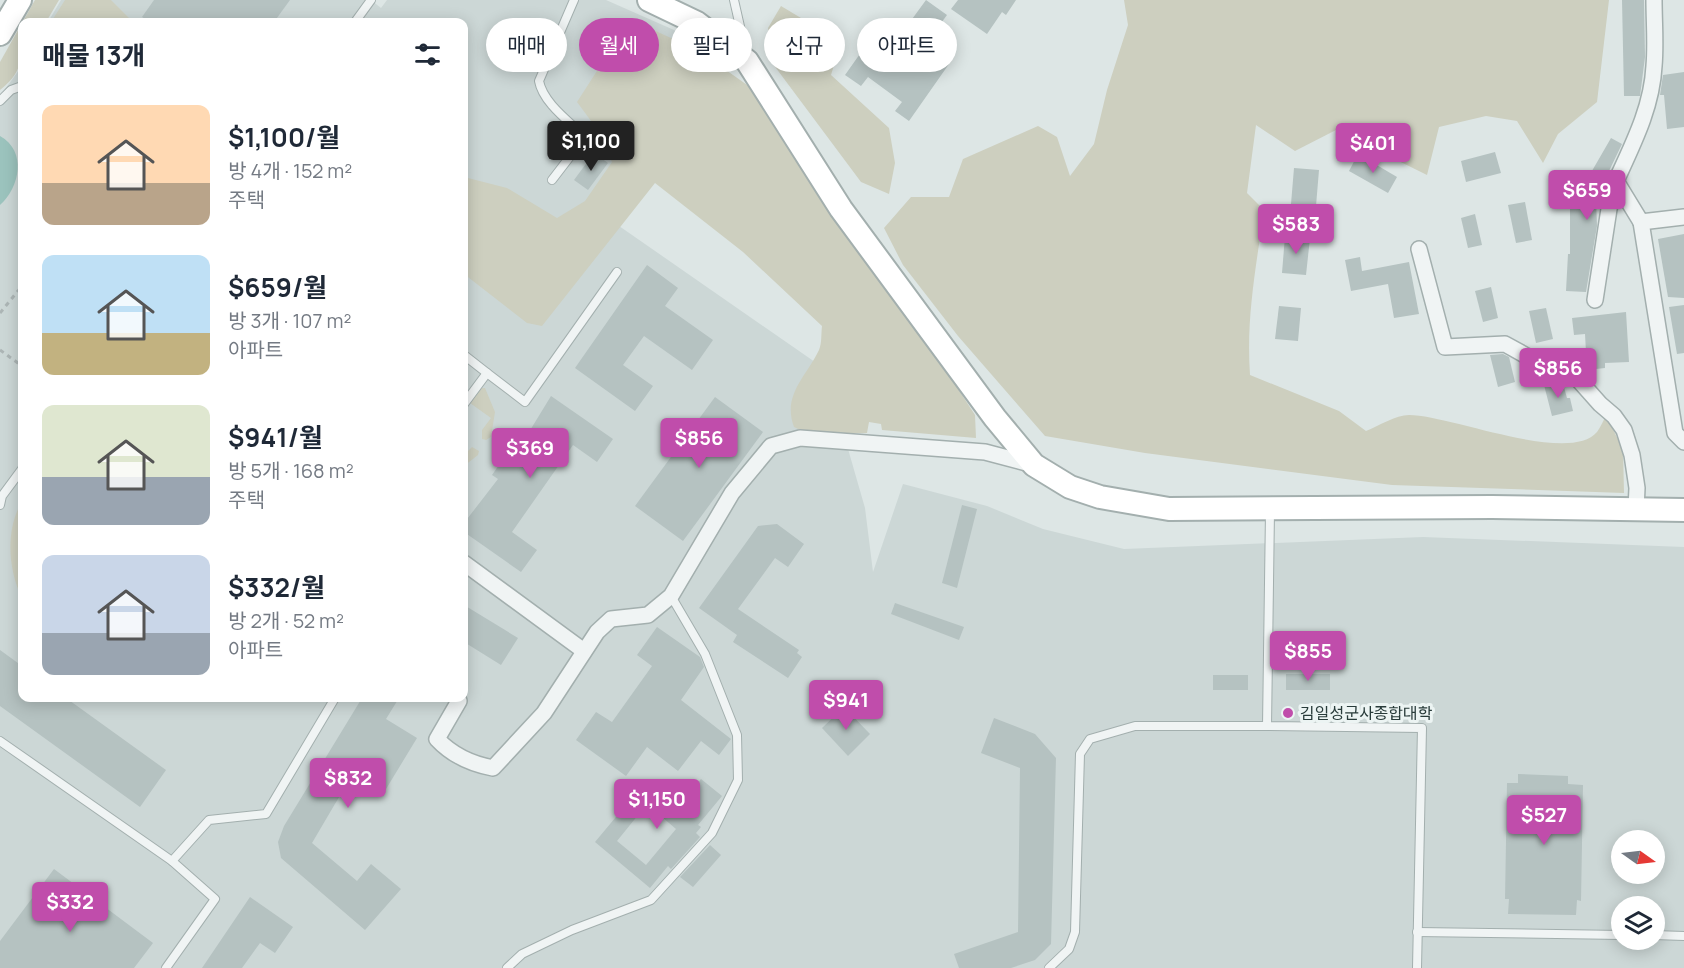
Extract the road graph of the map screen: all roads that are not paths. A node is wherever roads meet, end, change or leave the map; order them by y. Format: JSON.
{"nodes":[{"id":1,"x":20,"y":0,"type":"edge"},
{"id":2,"x":371,"y":0,"type":"edge"},
{"id":3,"x":574,"y":0,"type":"edge"},
{"id":4,"x":649,"y":0,"type":"edge"},
{"id":5,"x":734,"y":0,"type":"edge"},
{"id":6,"x":1654,"y":0,"type":"edge"},
{"id":7,"x":358,"y":18,"type":"edge"},
{"id":8,"x":686,"y":18,"type":"edge"},
{"id":9,"x":738,"y":18,"type":"edge"},
{"id":10,"x":0,"y":34,"type":"edge"},
{"id":11,"x":752,"y":68,"type":"edge"},
{"id":12,"x":18,"y":87,"type":"edge"},
{"id":13,"x":0,"y":101,"type":"edge"},
{"id":14,"x":552,"y":180,"type":"dead end"},
{"id":15,"x":1616,"y":181,"type":"junction"},
{"id":16,"x":1684,"y":217,"type":"edge"},
{"id":17,"x":1641,"y":222,"type":"junction"},
{"id":18,"x":1419,"y":249,"type":"dead end"},
{"id":19,"x":617,"y":272,"type":"dead end"},
{"id":20,"x":1595,"y":300,"type":"dead end"},
{"id":21,"x":468,"y":358,"type":"edge"},
{"id":22,"x":487,"y":373,"type":"junction"},
{"id":23,"x":468,"y":399,"type":"edge"},
{"id":24,"x":1684,"y":442,"type":"edge"},
{"id":25,"x":1034,"y":465,"type":"junction"},
{"id":26,"x":18,"y":474,"type":"edge"},
{"id":27,"x":0,"y":505,"type":"edge"},
{"id":28,"x":1270,"y":509,"type":"junction"},
{"id":29,"x":1636,"y":509,"type":"junction"},
{"id":30,"x":1684,"y":510,"type":"edge"},
{"id":31,"x":468,"y":566,"type":"edge"},
{"id":32,"x":671,"y":596,"type":"junction"},
{"id":33,"x":584,"y":651,"type":"junction"},
{"id":34,"x":333,"y":702,"type":"edge"},
{"id":35,"x":458,"y":702,"type":"edge"},
{"id":36,"x":1267,"y":726,"type":"junction"},
{"id":37,"x":0,"y":741,"type":"edge"},
{"id":38,"x":172,"y":861,"type":"junction"},
{"id":39,"x":1417,"y":932,"type":"junction"},
{"id":40,"x":1611,"y":935,"type":"edge"},
{"id":41,"x":1665,"y":935,"type":"edge"},
{"id":42,"x":1684,"y":936,"type":"edge"},
{"id":43,"x":166,"y":968,"type":"edge"},
{"id":44,"x":507,"y":968,"type":"edge"},
{"id":45,"x":1048,"y":968,"type":"edge"},
{"id":46,"x":1417,"y":968,"type":"edge"}],
"edges":[{"from":1,"to":10,"type":"main road"},
{"from":2,"to":7,"type":"lane"},
{"from":3,"to":14,"type":"lane"},
{"from":4,"to":8,"type":"main road"},
{"from":5,"to":9,"type":"lane"},
{"from":6,"to":15,"type":"street"},
{"from":11,"to":25,"type":"main road"},
{"from":12,"to":13,"type":"lane"},
{"from":15,"to":17,"type":"street"},
{"from":15,"to":20,"type":"street"},
{"from":16,"to":17,"type":"street"},
{"from":17,"to":24,"type":"street"},
{"from":18,"to":29,"type":"street"},
{"from":19,"to":22,"type":"lane"},
{"from":21,"to":22,"type":"lane"},
{"from":22,"to":23,"type":"lane"},
{"from":25,"to":28,"type":"main road"},
{"from":25,"to":32,"type":"street"},
{"from":26,"to":27,"type":"lane"},
{"from":28,"to":29,"type":"main road"},
{"from":28,"to":36,"type":"lane"},
{"from":29,"to":30,"type":"main road"},
{"from":31,"to":33,"type":"street"},
{"from":32,"to":33,"type":"street"},
{"from":32,"to":44,"type":"lane"},
{"from":33,"to":35,"type":"street"},
{"from":34,"to":38,"type":"lane"},
{"from":36,"to":39,"type":"lane"},
{"from":36,"to":45,"type":"lane"},
{"from":37,"to":38,"type":"lane"},
{"from":38,"to":43,"type":"lane"},
{"from":39,"to":40,"type":"lane"},
{"from":39,"to":46,"type":"lane"},
{"from":41,"to":42,"type":"lane"}]}
